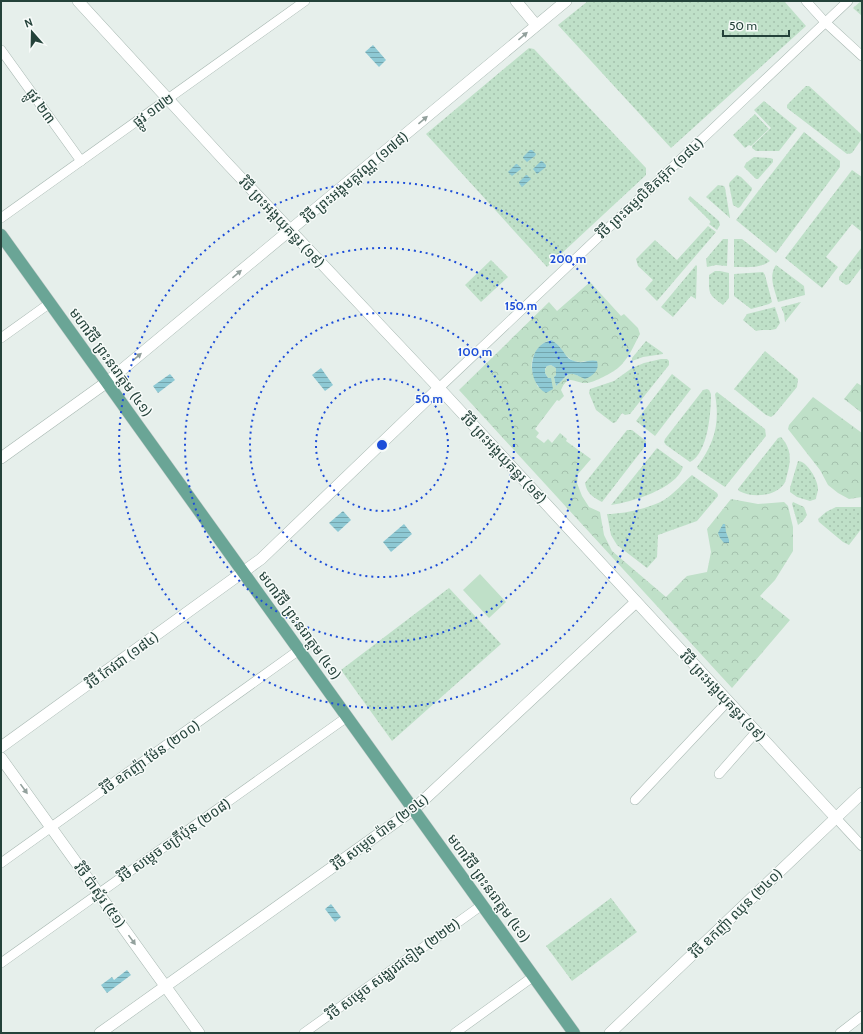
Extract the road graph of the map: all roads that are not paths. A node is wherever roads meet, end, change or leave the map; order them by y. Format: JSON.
{"nodes":[{"id":1,"x":78,"y":1,"type":"edge"},
{"id":2,"x":304,"y":1,"type":"edge"},
{"id":3,"x":516,"y":1,"type":"edge"},
{"id":4,"x":566,"y":1,"type":"edge"},
{"id":5,"x":806,"y":1,"type":"edge"},
{"id":6,"x":848,"y":1,"type":"edge"},
{"id":7,"x":825,"y":22,"type":"junction"},
{"id":8,"x":536,"y":25,"type":"junction"},
{"id":9,"x":1,"y":50,"type":"edge"},
{"id":10,"x":862,"y":56,"type":"edge"},
{"id":11,"x":168,"y":99,"type":"junction"},
{"id":12,"x":80,"y":161,"type":"junction"},
{"id":13,"x":1,"y":218,"type":"edge"},
{"id":14,"x":290,"y":230,"type":"junction"},
{"id":15,"x":1,"y":235,"type":"edge"},
{"id":16,"x":50,"y":303,"type":"junction"},
{"id":17,"x":1,"y":338,"type":"edge"},
{"id":18,"x":107,"y":382,"type":"junction"},
{"id":19,"x":439,"y":388,"type":"junction"},
{"id":20,"x":1,"y":458,"type":"edge"},
{"id":21,"x":243,"y":572,"type":"junction"},
{"id":22,"x":636,"y":602,"type":"junction"},
{"id":23,"x":299,"y":650,"type":"junction"},
{"id":24,"x":728,"y":702,"type":"junction"},
{"id":25,"x":347,"y":717,"type":"junction"},
{"id":26,"x":756,"y":732,"type":"junction"},
{"id":27,"x":1,"y":747,"type":"edge"},
{"id":28,"x":1,"y":758,"type":"edge"},
{"id":29,"x":719,"y":774,"type":"dead end"},
{"id":30,"x":862,"y":793,"type":"edge"},
{"id":31,"x":635,"y":800,"type":"dead end"},
{"id":32,"x":414,"y":809,"type":"junction"},
{"id":33,"x":836,"y":818,"type":"junction"},
{"id":34,"x":51,"y":827,"type":"junction"},
{"id":35,"x":862,"y":846,"type":"edge"},
{"id":36,"x":1,"y":863,"type":"edge"},
{"id":37,"x":99,"y":893,"type":"junction"},
{"id":38,"x":482,"y":905,"type":"junction"},
{"id":39,"x":1,"y":963,"type":"edge"},
{"id":40,"x":534,"y":976,"type":"junction"},
{"id":41,"x":166,"y":986,"type":"junction"},
{"id":42,"x":862,"y":1016,"type":"edge"},
{"id":43,"x":100,"y":1033,"type":"edge"},
{"id":44,"x":199,"y":1033,"type":"edge"},
{"id":45,"x":304,"y":1033,"type":"edge"},
{"id":46,"x":455,"y":1033,"type":"edge"},
{"id":47,"x":574,"y":1033,"type":"edge"},
{"id":48,"x":610,"y":1033,"type":"edge"},
{"id":49,"x":840,"y":1033,"type":"edge"}],
"edges":[{"from":1,"to":11,"type":"street","name":"វិថី ព្រះអង្គយុគន្ធរ (១៩)"},
{"from":2,"to":11,"type":"street","name":"ផ្លូវ ១៧២"},
{"from":3,"to":8,"type":"street"},
{"from":4,"to":8,"type":"street","name":"វិថី ព្រះអង្គមគ្គវណ្ណ (១៧៨)"},
{"from":5,"to":7,"type":"street"},
{"from":6,"to":7,"type":"street","name":"វិថី ព្រះធម្មលិខិតអ៊ុក (១៨៤)"},
{"from":7,"to":10,"type":"street"},
{"from":7,"to":19,"type":"street","name":"វិថី ព្រះធម្មលិខិតអ៊ុក (១៨៤)"},
{"from":14,"to":8,"type":"street","name":"វិថី ព្រះអង្គមគ្គវណ្ណ (១៧៨)","one_way":true},
{"from":9,"to":12,"type":"street","name":"ផ្លូវ ២៣"},
{"from":11,"to":12,"type":"street","name":"ផ្លូវ ១៧២"},
{"from":11,"to":14,"type":"street","name":"វិថី ព្រះអង្គយុគន្ធរ (១៩)"},
{"from":12,"to":13,"type":"street","name":"ផ្លូវ ១៧២"},
{"from":18,"to":14,"type":"street","name":"វិថី ព្រះអង្គមគ្គវណ្ណ (១៧៨)","one_way":true},
{"from":14,"to":19,"type":"street","name":"វិថី ព្រះអង្គយុគន្ធរ (១៩)"},
{"from":15,"to":16,"type":"main road","name":"មហាវិថី ព្រះនរោត្តម (៤១)"},
{"from":16,"to":17,"type":"street"},
{"from":16,"to":18,"type":"main road","name":"មហាវិថី ព្រះនរោត្តម (៤១)"},
{"from":18,"to":20,"type":"street","name":"វិថី ព្រះអង្គមគ្គវណ្ណ (១៧៨)"},
{"from":18,"to":21,"type":"main road","name":"មហាវិថី ព្រះនរោត្តម (៤១)"},
{"from":19,"to":21,"type":"street","name":"វិថី ព្រះធម្មលិខិតអ៊ុក (១៨៤)"},
{"from":19,"to":22,"type":"street","name":"វិថី ព្រះអង្គយុគន្ធរ (១៩)"},
{"from":21,"to":23,"type":"main road","name":"មហាវិថី ព្រះនរោត្តម (៤១)"},
{"from":21,"to":27,"type":"street","name":"វិថី កែវជា (១៨៤)"},
{"from":22,"to":24,"type":"street","name":"វិថី ព្រះអង្គយុគន្ធរ (១៩)"},
{"from":22,"to":32,"type":"street","name":"វិថី សម្តេច ប៉ាន (២១៤)"},
{"from":23,"to":25,"type":"main road","name":"មហាវិថី ព្រះនរោត្តម (៤១)"},
{"from":23,"to":34,"type":"street","name":"វិថី ឧកញ៉ា ម៉ែន (២០០)"},
{"from":24,"to":26,"type":"street","name":"វិថី ព្រះអង្គយុគន្ធរ (១៩)"},
{"from":24,"to":31,"type":"street"},
{"from":25,"to":32,"type":"main road","name":"មហាវិថី ព្រះនរោត្តម (៤១)"},
{"from":25,"to":37,"type":"street","name":"វិថី សម្តេច ចក្រីប៉ុន (២០៨)"},
{"from":26,"to":29,"type":"street"},
{"from":26,"to":33,"type":"street","name":"វិថី ព្រះអង្គយុគន្ធរ (១៩)"},
{"from":28,"to":34,"type":"street","name":"វិថី ប៉ាស្ទ័រ (៥១)","one_way":true},
{"from":30,"to":33,"type":"street","name":"វិថី ឧកញ៉ា ឈុន (២៤០)"},
{"from":32,"to":38,"type":"main road","name":"មហាវិថី ព្រះនរោត្តម (៤១)"},
{"from":32,"to":41,"type":"street","name":"វិថី សម្តេច ប៉ាន (២១៤)"},
{"from":33,"to":35,"type":"street","name":"វិថី ព្រះអង្គយុគន្ធរ (១៩)"},
{"from":33,"to":48,"type":"street","name":"វិថី ឧកញ៉ា ឈុន (២៤០)"},
{"from":34,"to":36,"type":"street","name":"វិថី ឧកញ៉ា ម៉ែន (២០០)"},
{"from":34,"to":37,"type":"street","name":"វិថី ប៉ាស្ទ័រ (៥១)"},
{"from":37,"to":39,"type":"street","name":"វិថី សម្តេច ចក្រីប៉ុន (២០៨)"},
{"from":37,"to":41,"type":"street","name":"វិថី ប៉ាស្ទ័រ (៥១)","one_way":true},
{"from":38,"to":40,"type":"main road","name":"មហាវិថី ព្រះនរោត្តម (៤១)"},
{"from":38,"to":45,"type":"street","name":"វិថី សម្តេច សង្ឈរជទៀង (២២២)"},
{"from":40,"to":46,"type":"street"},
{"from":40,"to":47,"type":"main road","name":"មហាវិថី ព្រះនរោត្តម (៤១)"},
{"from":41,"to":43,"type":"street","name":"វិថី សម្តេច ប៉ាន (២១៤)"},
{"from":41,"to":44,"type":"street","name":"វិថី ប៉ាស្ទ័រ (៥១)"},
{"from":42,"to":49,"type":"street"}]}
